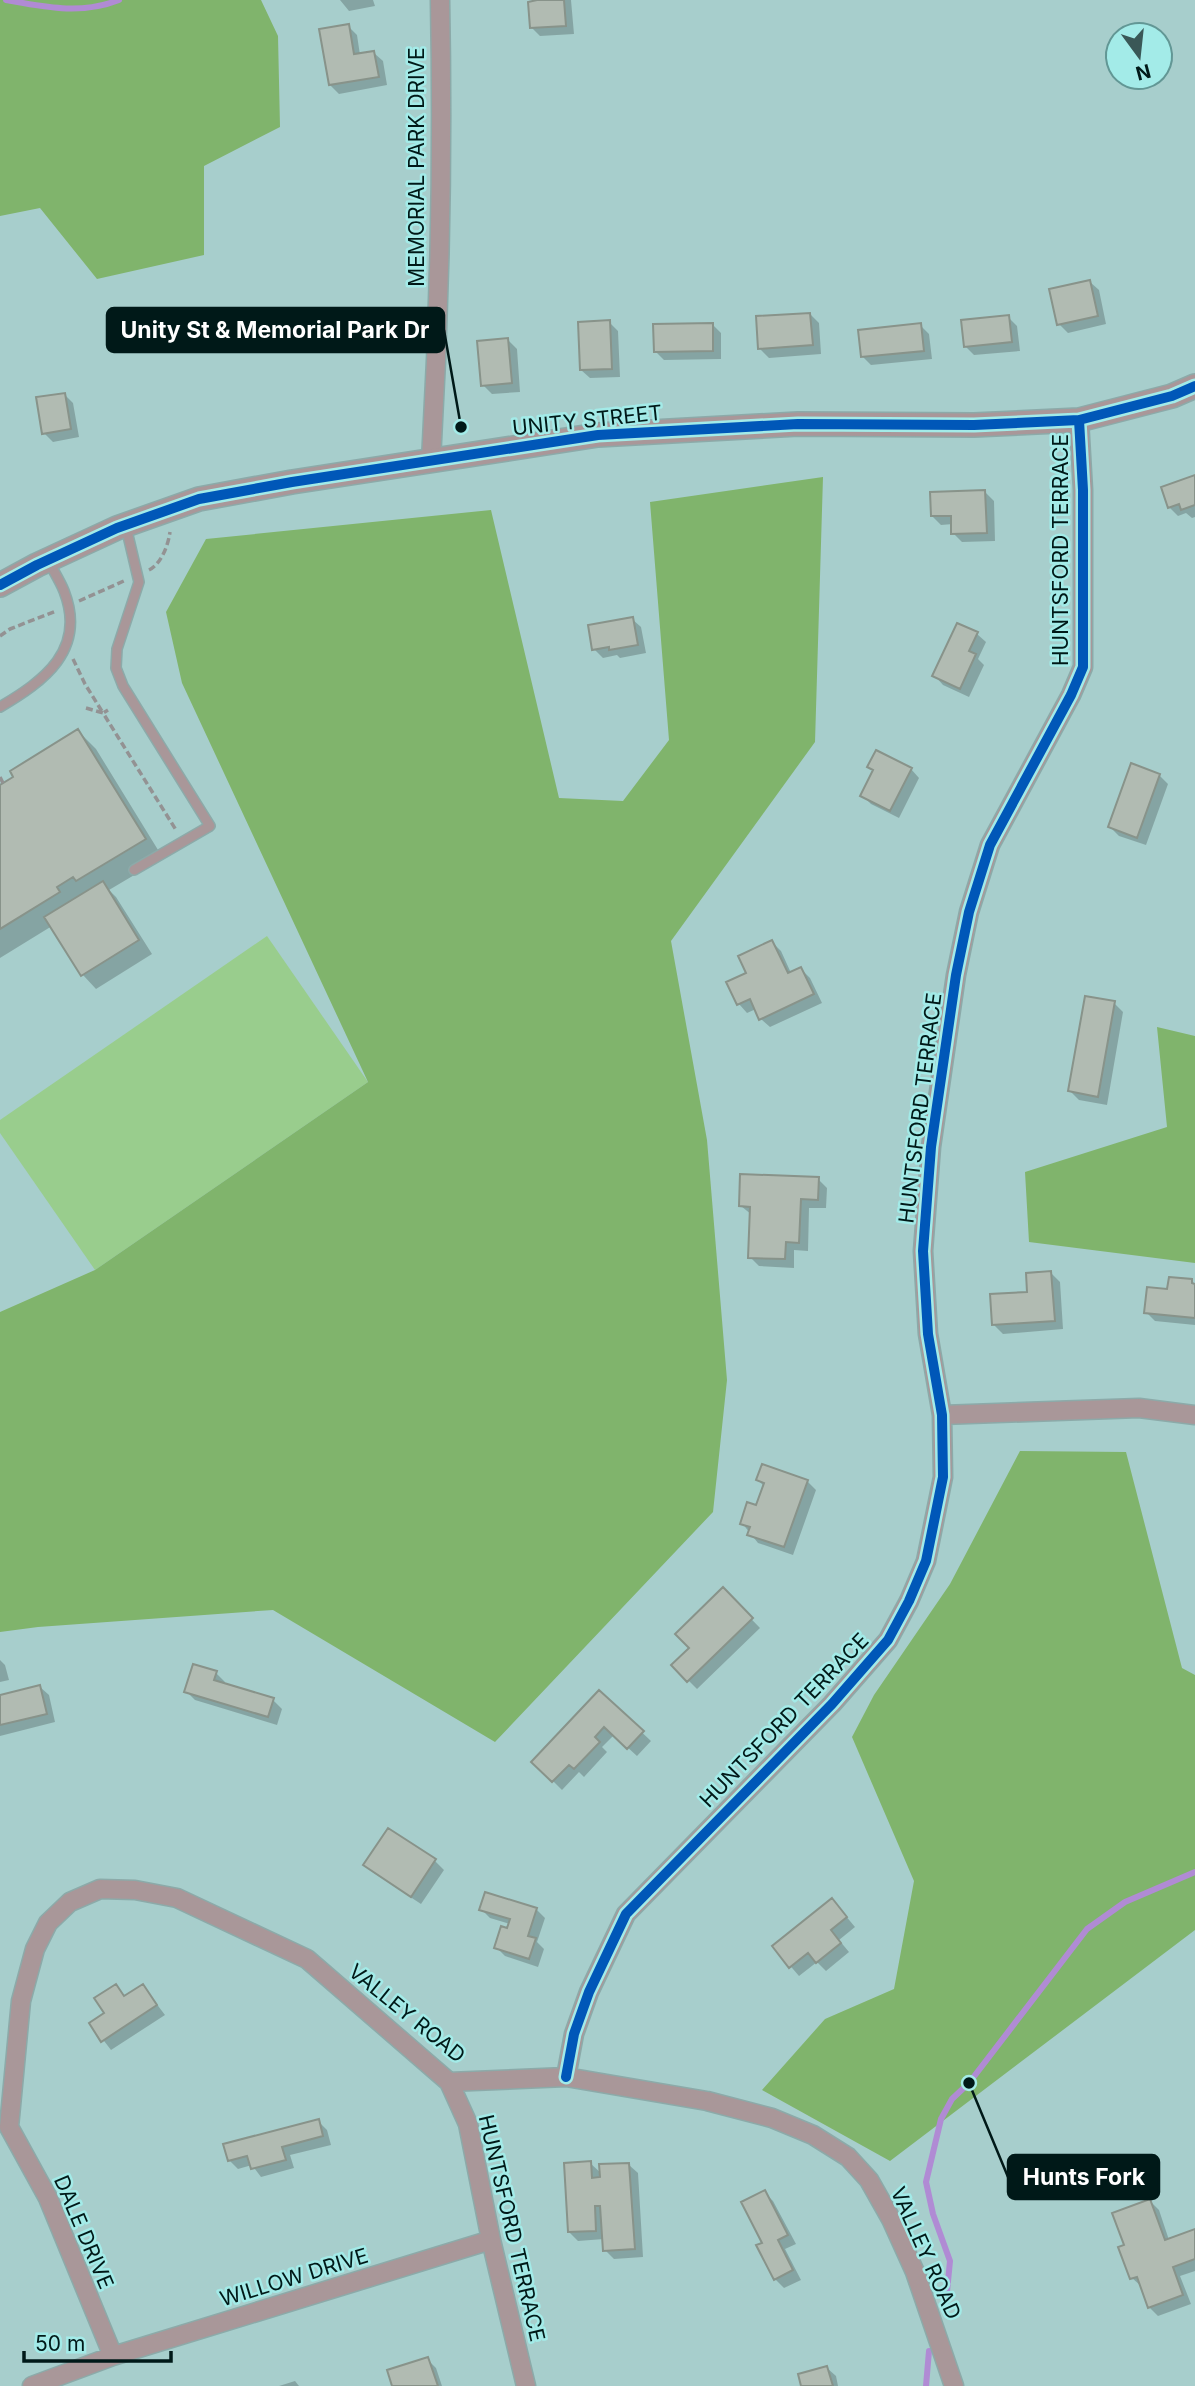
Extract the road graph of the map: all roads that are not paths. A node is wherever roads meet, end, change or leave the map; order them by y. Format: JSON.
{"nodes":[{"id":1,"x":440,"y":0,"type":"edge"},
{"id":2,"x":1195,"y":386,"type":"edge"},
{"id":3,"x":1079,"y":420,"type":"junction"},
{"id":4,"x":431,"y":461,"type":"junction"},
{"id":5,"x":126,"y":525,"type":"junction"},
{"id":6,"x":48,"y":560,"type":"junction"},
{"id":7,"x":0,"y":585,"type":"edge"},
{"id":8,"x":0,"y":707,"type":"edge"},
{"id":9,"x":134,"y":870,"type":"dead end"},
{"id":10,"x":942,"y":1415,"type":"junction"},
{"id":11,"x":1195,"y":1415,"type":"edge"},
{"id":12,"x":566,"y":2077,"type":"junction"},
{"id":13,"x":449,"y":2082,"type":"junction"},
{"id":14,"x":5,"y":2125,"type":"edge"},
{"id":15,"x":491,"y":2240,"type":"junction"},
{"id":16,"x":113,"y":2357,"type":"junction"},
{"id":17,"x":32,"y":2386,"type":"edge"},
{"id":18,"x":526,"y":2386,"type":"edge"},
{"id":19,"x":954,"y":2386,"type":"edge"}],
"edges":[{"from":1,"to":4,"type":"street","name":"MEMORIAL PARK DRIVE"},
{"from":2,"to":3,"type":"street","name":"UNITY STREET"},
{"from":3,"to":4,"type":"street","name":"UNITY STREET"},
{"from":3,"to":10,"type":"street","name":"HUNTSFORD TERRACE"},
{"from":4,"to":5,"type":"street","name":"UNITY STREET"},
{"from":5,"to":6,"type":"street","name":"UNITY STREET"},
{"from":5,"to":9,"type":"lane"},
{"from":6,"to":7,"type":"street","name":"UNITY STREET"},
{"from":6,"to":8,"type":"lane"},
{"from":10,"to":11,"type":"street"},
{"from":10,"to":12,"type":"street","name":"HUNTSFORD TERRACE"},
{"from":12,"to":13,"type":"street","name":"VALLEY ROAD"},
{"from":12,"to":19,"type":"street","name":"VALLEY ROAD"},
{"from":13,"to":14,"type":"street","name":"VALLEY ROAD"},
{"from":13,"to":15,"type":"street","name":"HUNTSFORD TERRACE"},
{"from":14,"to":16,"type":"street","name":"DALE DRIVE"},
{"from":15,"to":16,"type":"street","name":"WILLOW DRIVE"},
{"from":15,"to":18,"type":"street","name":"HUNTSFORD TERRACE"},
{"from":16,"to":17,"type":"street","name":"WILLOW DRIVE"}]}
